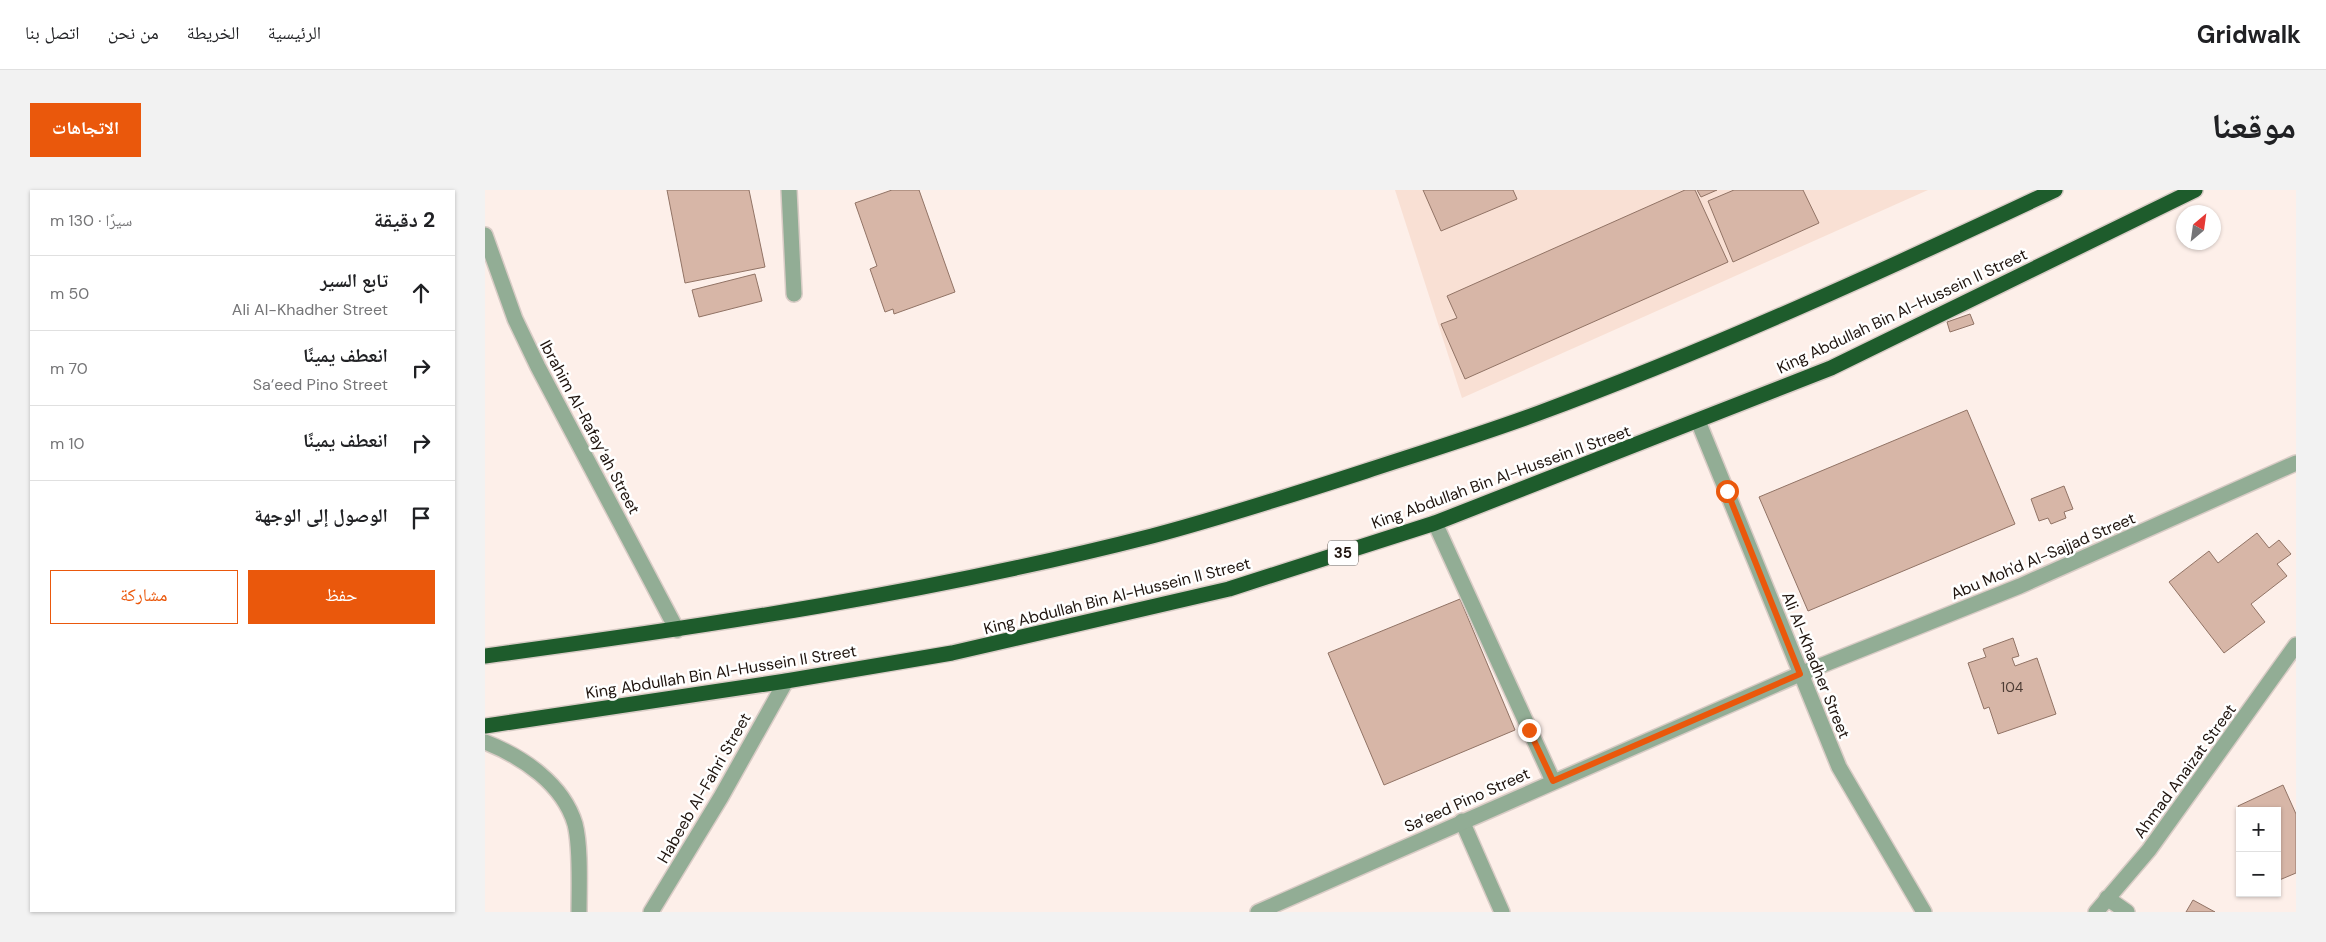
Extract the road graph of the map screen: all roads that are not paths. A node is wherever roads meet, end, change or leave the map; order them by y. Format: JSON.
{"nodes":[{"id":1,"x":789,"y":190,"type":"edge"},
{"id":2,"x":2055,"y":190,"type":"edge"},
{"id":3,"x":2195,"y":190,"type":"edge"},
{"id":4,"x":485,"y":234,"type":"edge"},
{"id":5,"x":794,"y":294,"type":"dead end"},
{"id":6,"x":1698,"y":421,"type":"junction"},
{"id":7,"x":2296,"y":463,"type":"edge"},
{"id":8,"x":1435,"y":523,"type":"junction"},
{"id":9,"x":677,"y":630,"type":"junction"},
{"id":10,"x":2296,"y":645,"type":"edge"},
{"id":11,"x":485,"y":656,"type":"edge"},
{"id":12,"x":1800,"y":674,"type":"junction"},
{"id":13,"x":786,"y":681,"type":"junction"},
{"id":14,"x":485,"y":726,"type":"edge"},
{"id":15,"x":485,"y":742,"type":"edge"},
{"id":16,"x":1553,"y":781,"type":"junction"},
{"id":17,"x":1462,"y":821,"type":"junction"},
{"id":18,"x":2107,"y":898,"type":"junction"},
{"id":19,"x":579,"y":912,"type":"edge"},
{"id":20,"x":651,"y":912,"type":"edge"},
{"id":21,"x":1259,"y":912,"type":"edge"},
{"id":22,"x":1502,"y":912,"type":"edge"},
{"id":23,"x":1924,"y":912,"type":"edge"},
{"id":24,"x":2096,"y":912,"type":"edge"},
{"id":25,"x":2127,"y":912,"type":"edge"}],
"edges":[{"from":1,"to":5,"type":"street"},
{"from":2,"to":9,"type":"highway"},
{"from":3,"to":6,"type":"highway","name":"King Abdullah Bin Al-Hussein II Street","number":"35"},
{"from":4,"to":9,"type":"street","name":"Ibrahim Al-Rafay‘ah Street"},
{"from":6,"to":8,"type":"highway","name":"King Abdullah Bin Al-Hussein II Street","number":"35"},
{"from":6,"to":12,"type":"street","name":"Ali Al-Khadher Street"},
{"from":7,"to":12,"type":"street","name":"Abu Moh'd Al-Sajjad Street"},
{"from":8,"to":13,"type":"highway","name":"King Abdullah Bin Al-Hussein II Street","number":"35"},
{"from":8,"to":16,"type":"street"},
{"from":9,"to":11,"type":"highway"},
{"from":10,"to":18,"type":"street","name":"Ahmad Anaizat Street"},
{"from":12,"to":16,"type":"street","name":"Sa‘eed Pino Street"},
{"from":12,"to":23,"type":"street","name":"Ali Al-Khadher Street"},
{"from":13,"to":14,"type":"highway","name":"King Abdullah Bin Al-Hussein II Street","number":"35"},
{"from":13,"to":20,"type":"street","name":"Habeeb Al-Fahri Street"},
{"from":15,"to":19,"type":"street"},
{"from":16,"to":17,"type":"street","name":"Sa‘eed Pino Street"},
{"from":17,"to":21,"type":"street","name":"Sa‘eed Pino Street"},
{"from":17,"to":22,"type":"street"},
{"from":18,"to":24,"type":"street","name":"Ahmad Anaizat Street"},
{"from":18,"to":25,"type":"street"}]}
